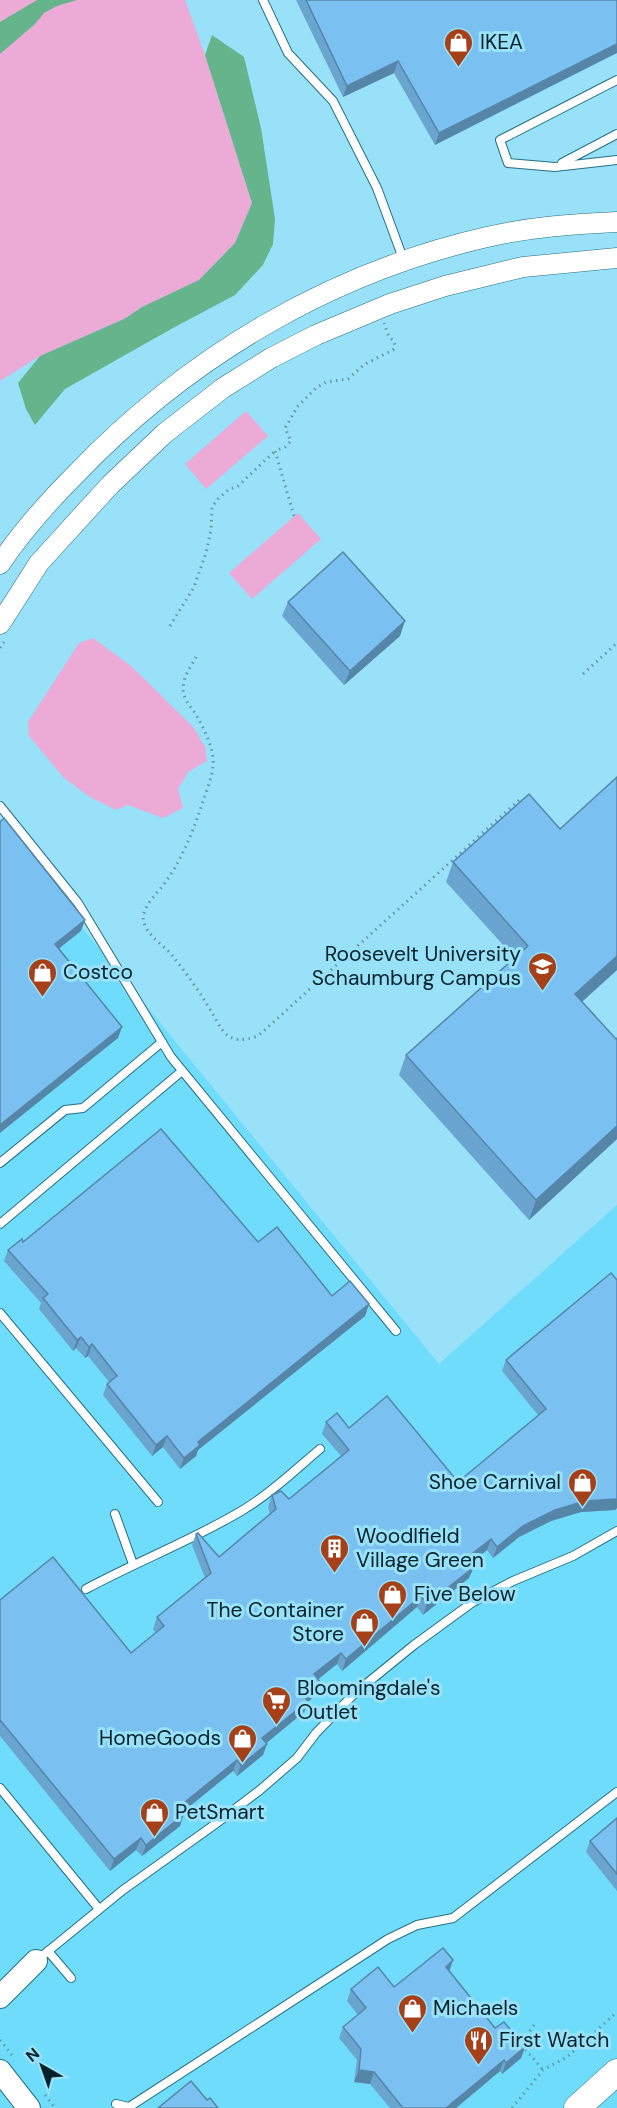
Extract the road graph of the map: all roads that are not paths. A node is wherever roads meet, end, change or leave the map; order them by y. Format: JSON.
{"nodes":[{"id":1,"x":263,"y":0,"type":"edge"},
{"id":2,"x":617,"y":80,"type":"edge"},
{"id":3,"x":617,"y":134,"type":"edge"},
{"id":4,"x":617,"y":160,"type":"edge"},
{"id":5,"x":555,"y":167,"type":"junction"},
{"id":6,"x":617,"y":222,"type":"edge"},
{"id":7,"x":617,"y":258,"type":"edge"},
{"id":8,"x":405,"y":261,"type":"junction"},
{"id":9,"x":0,"y":564,"type":"edge"},
{"id":10,"x":3,"y":632,"type":"edge"},
{"id":11,"x":0,"y":806,"type":"edge"},
{"id":12,"x":162,"y":1042,"type":"junction"},
{"id":13,"x":182,"y":1071,"type":"junction"},
{"id":14,"x":0,"y":1163,"type":"edge"},
{"id":15,"x":0,"y":1224,"type":"edge"},
{"id":16,"x":0,"y":1313,"type":"edge"},
{"id":17,"x":396,"y":1331,"type":"dead end"},
{"id":18,"x":320,"y":1449,"type":"dead end"},
{"id":19,"x":158,"y":1502,"type":"dead end"},
{"id":20,"x":115,"y":1514,"type":"dead end"},
{"id":21,"x":617,"y":1531,"type":"edge"},
{"id":22,"x":134,"y":1564,"type":"junction"},
{"id":23,"x":86,"y":1589,"type":"dead end"},
{"id":24,"x":0,"y":1788,"type":"edge"},
{"id":25,"x":617,"y":1792,"type":"edge"},
{"id":26,"x":99,"y":1909,"type":"junction"},
{"id":27,"x":42,"y":1956,"type":"junction"},
{"id":28,"x":71,"y":1978,"type":"dead end"},
{"id":29,"x":0,"y":1985,"type":"edge"},
{"id":30,"x":0,"y":1997,"type":"edge"},
{"id":31,"x":0,"y":2071,"type":"edge"},
{"id":32,"x":617,"y":2072,"type":"edge"},
{"id":33,"x":0,"y":2095,"type":"edge"},
{"id":34,"x":116,"y":2103,"type":"dead end"},
{"id":35,"x":11,"y":2108,"type":"edge"},
{"id":36,"x":29,"y":2108,"type":"edge"},
{"id":37,"x":577,"y":2108,"type":"edge"}],
"edges":[{"from":1,"to":8,"type":"lane"},
{"from":2,"to":5,"type":"lane"},
{"from":3,"to":5,"type":"lane"},
{"from":4,"to":5,"type":"lane"},
{"from":6,"to":8,"type":"street"},
{"from":7,"to":10,"type":"street"},
{"from":8,"to":9,"type":"street"},
{"from":11,"to":12,"type":"lane"},
{"from":12,"to":13,"type":"lane"},
{"from":12,"to":14,"type":"lane"},
{"from":13,"to":15,"type":"lane"},
{"from":13,"to":17,"type":"lane"},
{"from":16,"to":19,"type":"lane"},
{"from":18,"to":22,"type":"lane"},
{"from":20,"to":22,"type":"lane"},
{"from":21,"to":26,"type":"lane"},
{"from":22,"to":23,"type":"lane"},
{"from":24,"to":26,"type":"lane"},
{"from":25,"to":34,"type":"lane"},
{"from":26,"to":27,"type":"lane"},
{"from":27,"to":28,"type":"lane"},
{"from":27,"to":29,"type":"main road"},
{"from":27,"to":30,"type":"main road"},
{"from":31,"to":36,"type":"main road"},
{"from":32,"to":37,"type":"main road"},
{"from":33,"to":35,"type":"main road"}]}
